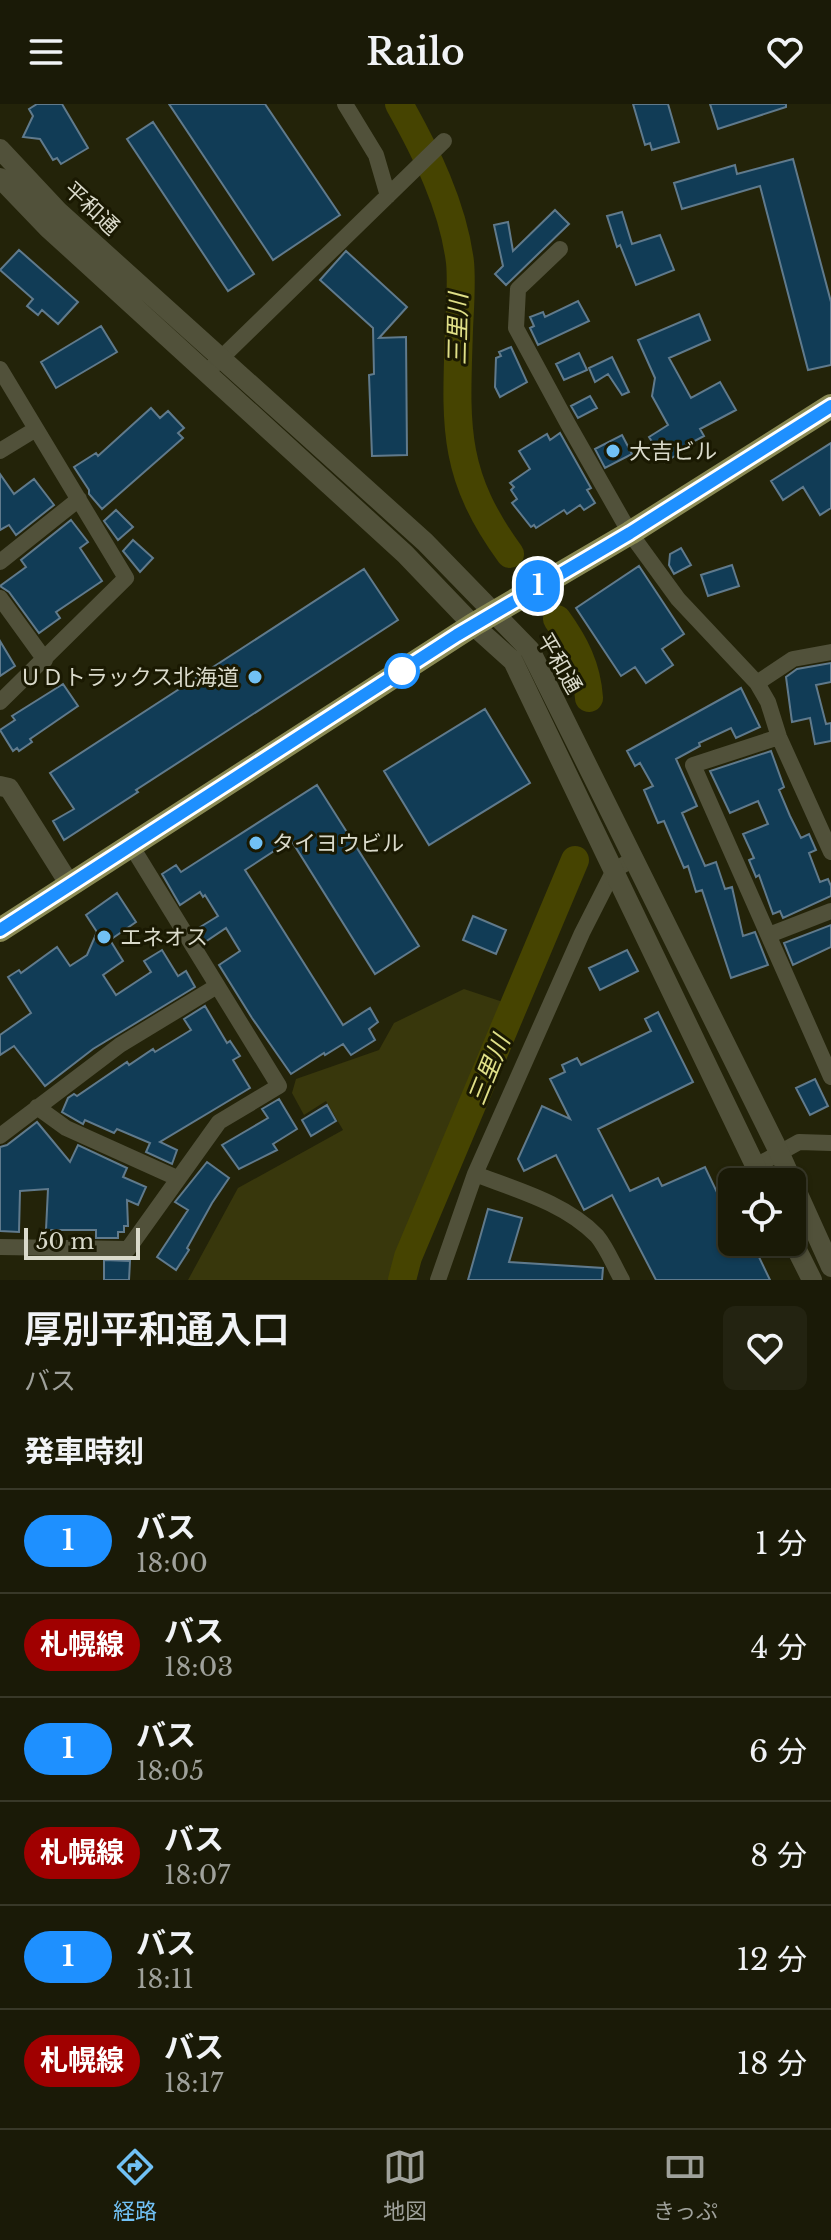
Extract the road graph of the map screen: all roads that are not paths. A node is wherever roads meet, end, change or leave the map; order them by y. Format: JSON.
{"nodes":[{"id":1,"x":345,"y":104,"type":"edge"},
{"id":2,"x":441,"y":144,"type":"dead end"},
{"id":3,"x":0,"y":149,"type":"edge"},
{"id":4,"x":0,"y":178,"type":"edge"},
{"id":5,"x":388,"y":196,"type":"junction"},
{"id":6,"x":560,"y":249,"type":"dead end"},
{"id":7,"x":222,"y":357,"type":"junction"},
{"id":8,"x":0,"y":369,"type":"edge"},
{"id":9,"x":206,"y":373,"type":"junction"},
{"id":10,"x":831,"y":406,"type":"edge"},
{"id":11,"x":36,"y":429,"type":"junction"},
{"id":12,"x":0,"y":451,"type":"edge"},
{"id":13,"x":79,"y":499,"type":"junction"},
{"id":14,"x":630,"y":533,"type":"junction"},
{"id":15,"x":0,"y":562,"type":"edge"},
{"id":16,"x":0,"y":598,"type":"edge"},
{"id":17,"x":483,"y":619,"type":"junction"},
{"id":18,"x":831,"y":652,"type":"edge"},
{"id":19,"x":45,"y":660,"type":"junction"},
{"id":20,"x":757,"y":683,"type":"junction"},
{"id":21,"x":0,"y":702,"type":"edge"},
{"id":22,"x":779,"y":737,"type":"junction"},
{"id":23,"x":3,"y":782,"type":"edge"},
{"id":24,"x":132,"y":847,"type":"junction"},
{"id":25,"x":831,"y":852,"type":"edge"},
{"id":26,"x":634,"y":859,"type":"junction"},
{"id":27,"x":614,"y":870,"type":"junction"},
{"id":28,"x":70,"y":885,"type":"junction"},
{"id":29,"x":831,"y":911,"type":"edge"},
{"id":30,"x":0,"y":930,"type":"edge"},
{"id":31,"x":769,"y":935,"type":"junction"},
{"id":32,"x":217,"y":986,"type":"junction"},
{"id":33,"x":831,"y":1077,"type":"edge"},
{"id":34,"x":37,"y":1107,"type":"junction"},
{"id":35,"x":0,"y":1136,"type":"edge"},
{"id":36,"x":831,"y":1143,"type":"edge"},
{"id":37,"x":780,"y":1154,"type":"junction"},
{"id":38,"x":757,"y":1168,"type":"edge"},
{"id":39,"x":766,"y":1168,"type":"edge"},
{"id":40,"x":475,"y":1174,"type":"junction"},
{"id":41,"x":177,"y":1178,"type":"junction"},
{"id":42,"x":0,"y":1247,"type":"edge"},
{"id":43,"x":800,"y":1256,"type":"edge"},
{"id":44,"x":831,"y":1267,"type":"edge"},
{"id":45,"x":438,"y":1280,"type":"edge"},
{"id":46,"x":622,"y":1280,"type":"edge"},
{"id":47,"x":812,"y":1280,"type":"edge"}],
"edges":[{"from":1,"to":5,"type":"street"},
{"from":2,"to":5,"type":"street"},
{"from":3,"to":7,"type":"street","name":"平和通"},
{"from":4,"to":9,"type":"street","name":"平和通"},
{"from":5,"to":7,"type":"street"},
{"from":6,"to":14,"type":"street"},
{"from":7,"to":9,"type":"street"},
{"from":7,"to":17,"type":"street","name":"平和通"},
{"from":8,"to":11,"type":"street"},
{"from":9,"to":17,"type":"street","name":"平和通"},
{"from":10,"to":14,"type":"highway"},
{"from":11,"to":12,"type":"street"},
{"from":11,"to":13,"type":"street"},
{"from":13,"to":15,"type":"street"},
{"from":13,"to":19,"type":"street"},
{"from":14,"to":17,"type":"highway"},
{"from":14,"to":20,"type":"street"},
{"from":16,"to":19,"type":"street"},
{"from":17,"to":24,"type":"highway"},
{"from":17,"to":26,"type":"street","name":"平和通"},
{"from":17,"to":27,"type":"street","name":"平和通"},
{"from":18,"to":20,"type":"street"},
{"from":19,"to":21,"type":"street"},
{"from":20,"to":22,"type":"street"},
{"from":22,"to":25,"type":"street"},
{"from":22,"to":31,"type":"street"},
{"from":23,"to":28,"type":"street"},
{"from":24,"to":28,"type":"highway"},
{"from":24,"to":32,"type":"street"},
{"from":26,"to":27,"type":"street"},
{"from":26,"to":37,"type":"street","name":"平和通"},
{"from":27,"to":38,"type":"street","name":"平和通"},
{"from":27,"to":40,"type":"street"},
{"from":28,"to":30,"type":"highway"},
{"from":29,"to":31,"type":"street"},
{"from":31,"to":33,"type":"street"},
{"from":32,"to":34,"type":"street"},
{"from":32,"to":41,"type":"street"},
{"from":34,"to":35,"type":"street"},
{"from":34,"to":41,"type":"street"},
{"from":36,"to":37,"type":"street"},
{"from":37,"to":39,"type":"street"},
{"from":37,"to":44,"type":"street","name":"平和通"},
{"from":40,"to":45,"type":"street"},
{"from":40,"to":46,"type":"street"},
{"from":41,"to":42,"type":"street"},
{"from":43,"to":47,"type":"street"}]}
